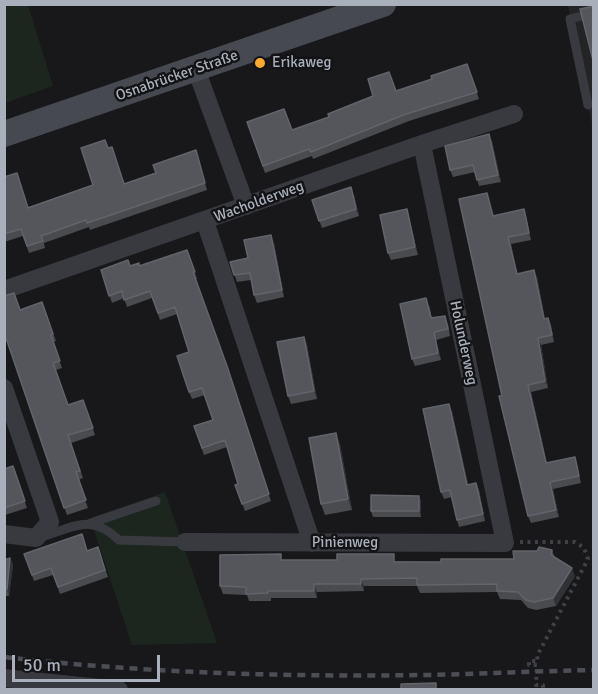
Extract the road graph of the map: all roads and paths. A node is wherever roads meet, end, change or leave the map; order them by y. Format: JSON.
{"nodes":[{"id":1,"x":383,"y":4,"type":"edge"},
{"id":2,"x":594,"y":13,"type":"edge"},
{"id":3,"x":196,"y":69,"type":"junction"},
{"id":4,"x":588,"y":105,"type":"dead end"},
{"id":5,"x":514,"y":114,"type":"dead end"},
{"id":6,"x":4,"y":134,"type":"edge"},
{"id":7,"x":422,"y":144,"type":"junction"},
{"id":8,"x":246,"y":206,"type":"junction"},
{"id":9,"x":205,"y":221,"type":"junction"},
{"id":10,"x":4,"y":290,"type":"edge"},
{"id":11,"x":4,"y":388,"type":"edge"},
{"id":12,"x":156,"y":501,"type":"dead end"},
{"id":13,"x":91,"y":523,"type":"junction"},
{"id":14,"x":4,"y":534,"type":"edge"},
{"id":15,"x":36,"y":538,"type":"junction"},
{"id":16,"x":185,"y":542,"type":"joint"},
{"id":17,"x":312,"y":543,"type":"junction"},
{"id":18,"x":505,"y":543,"type":"junction"},
{"id":19,"x":4,"y":678,"type":"edge"},
{"id":20,"x":119,"y":690,"type":"edge"},
{"id":21,"x":543,"y":690,"type":"edge"}],
"edges":[{"from":1,"to":3,"type":"main road","name":"Osnabrücker Straße"},
{"from":2,"to":4,"type":"lane"},
{"from":3,"to":6,"type":"main road","name":"Osnabrücker Straße"},
{"from":3,"to":8,"type":"street"},
{"from":5,"to":7,"type":"street","name":"Wacholderweg"},
{"from":7,"to":8,"type":"street","name":"Wacholderweg"},
{"from":7,"to":18,"type":"street","name":"Holunderweg"},
{"from":8,"to":9,"type":"street","name":"Wacholderweg"},
{"from":9,"to":10,"type":"street","name":"Wacholderweg"},
{"from":9,"to":17,"type":"street"},
{"from":11,"to":15,"type":"street"},
{"from":12,"to":13,"type":"lane"},
{"from":13,"to":15,"type":"lane"},
{"from":13,"to":16,"type":"lane"},
{"from":14,"to":15,"type":"street"},
{"from":16,"to":17,"type":"street","name":"Pinienweg"},
{"from":17,"to":18,"type":"street","name":"Pinienweg"},
{"from":18,"to":21,"type":"path"},
{"from":19,"to":20,"type":"street"}]}
